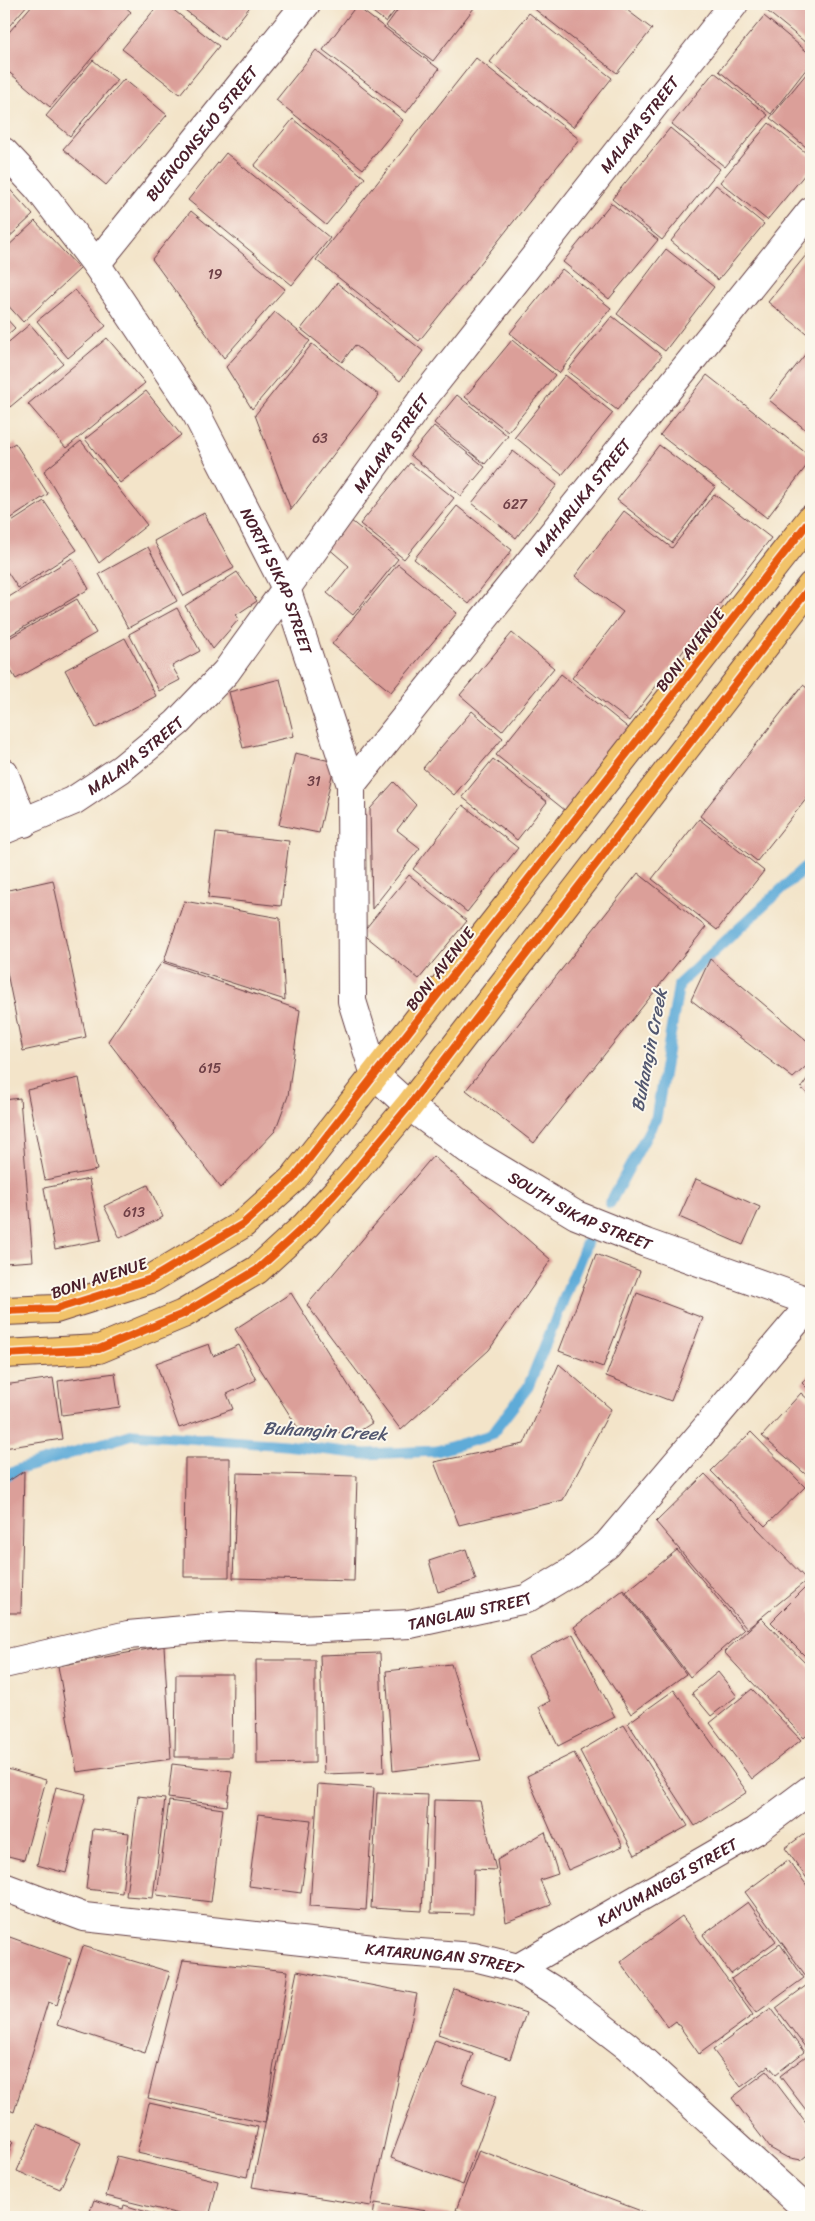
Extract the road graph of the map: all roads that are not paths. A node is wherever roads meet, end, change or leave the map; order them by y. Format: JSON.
{"nodes":[{"id":1,"x":306,"y":4,"type":"edge"},
{"id":2,"x":734,"y":4,"type":"edge"},
{"id":3,"x":4,"y":152,"type":"edge"},
{"id":4,"x":811,"y":210,"type":"edge"},
{"id":5,"x":96,"y":264,"type":"junction"},
{"id":6,"x":811,"y":519,"type":"edge"},
{"id":7,"x":811,"y":586,"type":"edge"},
{"id":8,"x":286,"y":588,"type":"junction"},
{"id":9,"x":4,"y":772,"type":"edge"},
{"id":10,"x":351,"y":785,"type":"junction"},
{"id":11,"x":14,"y":827,"type":"edge"},
{"id":12,"x":376,"y":1075,"type":"junction"},
{"id":13,"x":408,"y":1106,"type":"junction"},
{"id":14,"x":811,"y":1303,"type":"edge"},
{"id":15,"x":4,"y":1312,"type":"edge"},
{"id":16,"x":4,"y":1354,"type":"edge"},
{"id":17,"x":4,"y":1664,"type":"edge"},
{"id":18,"x":811,"y":1789,"type":"edge"},
{"id":19,"x":4,"y":1887,"type":"edge"},
{"id":20,"x":518,"y":1968,"type":"junction"},
{"id":21,"x":805,"y":2208,"type":"edge"}],
"edges":[{"from":1,"to":5,"type":"street","name":"BUENCONSEJO STREET"},
{"from":2,"to":8,"type":"street","name":"MALAYA STREET"},
{"from":3,"to":5,"type":"street","name":"NORTH SIKAP STREET"},
{"from":4,"to":10,"type":"street","name":"MAHARLIKA STREET"},
{"from":5,"to":8,"type":"street","name":"NORTH SIKAP STREET"},
{"from":6,"to":12,"type":"main road","name":"BONI AVENUE"},
{"from":7,"to":13,"type":"main road"},
{"from":8,"to":10,"type":"street","name":"NORTH SIKAP STREET"},
{"from":8,"to":11,"type":"street","name":"MALAYA STREET"},
{"from":9,"to":11,"type":"street"},
{"from":10,"to":12,"type":"street","name":"NORTH SIKAP STREET"},
{"from":12,"to":13,"type":"street","name":"SOUTH SIKAP STREET"},
{"from":12,"to":15,"type":"main road","name":"BONI AVENUE"},
{"from":13,"to":14,"type":"street","name":"SOUTH SIKAP STREET"},
{"from":13,"to":16,"type":"main road"},
{"from":14,"to":17,"type":"street","name":"TANGLAW STREET"},
{"from":18,"to":20,"type":"street","name":"KAYUMANGGI STREET"},
{"from":19,"to":20,"type":"street","name":"KATARUNGAN STREET"},
{"from":20,"to":21,"type":"street","name":"KATARUNGAN STREET"}]}
